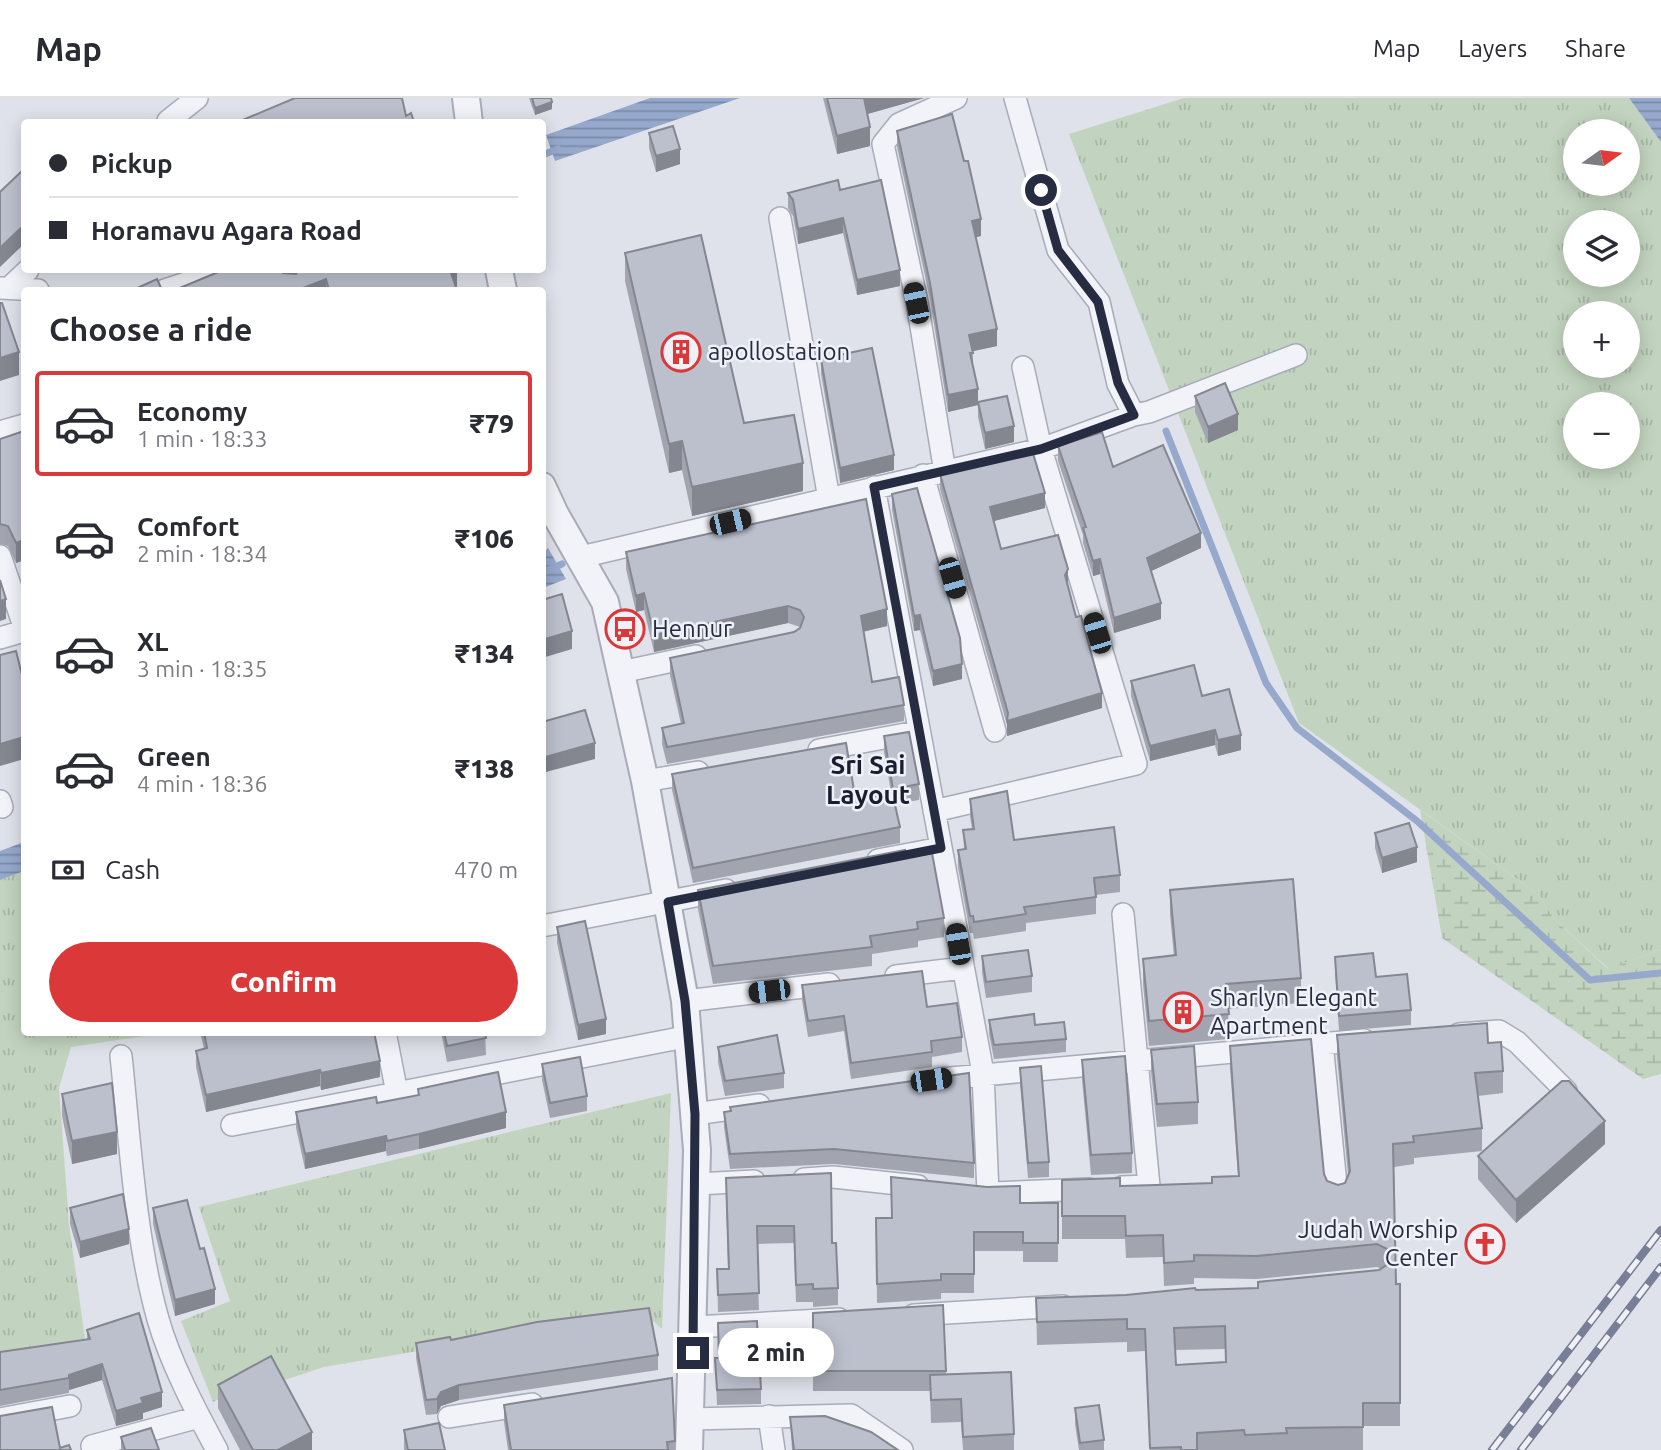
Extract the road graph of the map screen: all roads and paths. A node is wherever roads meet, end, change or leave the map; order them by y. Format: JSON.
{"nodes":[{"id":1,"x":197,"y":98,"type":"edge"},
{"id":2,"x":466,"y":98,"type":"edge"},
{"id":3,"x":956,"y":98,"type":"edge"},
{"id":4,"x":1015,"y":98,"type":"edge"},
{"id":5,"x":171,"y":119,"type":"edge"},
{"id":6,"x":469,"y":119,"type":"edge"},
{"id":7,"x":780,"y":218,"type":"dead end"},
{"id":8,"x":24,"y":273,"type":"edge"},
{"id":9,"x":217,"y":273,"type":"edge"},
{"id":10,"x":177,"y":287,"type":"edge"},
{"id":11,"x":4,"y":288,"type":"edge"},
{"id":12,"x":1296,"y":355,"type":"dead end"},
{"id":13,"x":1023,"y":367,"type":"dead end"},
{"id":14,"x":1134,"y":415,"type":"junction"},
{"id":15,"x":21,"y":426,"type":"edge"},
{"id":16,"x":0,"y":432,"type":"edge"},
{"id":17,"x":1041,"y":449,"type":"junction"},
{"id":18,"x":945,"y":472,"type":"junction"},
{"id":19,"x":923,"y":475,"type":"junction"},
{"id":20,"x":874,"y":487,"type":"junction"},
{"id":21,"x":546,"y":495,"type":"edge"},
{"id":22,"x":829,"y":499,"type":"junction"},
{"id":23,"x":0,"y":556,"type":"edge"},
{"id":24,"x":581,"y":557,"type":"junction"},
{"id":25,"x":18,"y":584,"type":"edge"},
{"id":26,"x":21,"y":606,"type":"edge"},
{"id":27,"x":21,"y":630,"type":"edge"},
{"id":28,"x":0,"y":638,"type":"edge"},
{"id":29,"x":712,"y":653,"type":"edge"},
{"id":30,"x":621,"y":672,"type":"junction"},
{"id":31,"x":995,"y":731,"type":"dead end"},
{"id":32,"x":920,"y":732,"type":"junction"},
{"id":33,"x":796,"y":754,"type":"edge"},
{"id":34,"x":713,"y":769,"type":"edge"},
{"id":35,"x":645,"y":781,"type":"junction"},
{"id":36,"x":934,"y":811,"type":"junction"},
{"id":37,"x":941,"y":848,"type":"junction"},
{"id":38,"x":859,"y":864,"type":"edge"},
{"id":39,"x":750,"y":886,"type":"edge"},
{"id":40,"x":668,"y":902,"type":"junction"},
{"id":41,"x":1123,"y":914,"type":"dead end"},
{"id":42,"x":546,"y":925,"type":"edge"},
{"id":43,"x":963,"y":968,"type":"junction"},
{"id":44,"x":879,"y":978,"type":"edge"},
{"id":45,"x":852,"y":981,"type":"edge"},
{"id":46,"x":685,"y":1001,"type":"junction"},
{"id":47,"x":1434,"y":1035,"type":"edge"},
{"id":48,"x":386,"y":1036,"type":"edge"},
{"id":49,"x":690,"y":1036,"type":"junction"},
{"id":50,"x":1382,"y":1039,"type":"edge"},
{"id":51,"x":1322,"y":1043,"type":"junction"},
{"id":52,"x":121,"y":1055,"type":"dead end"},
{"id":53,"x":1136,"y":1060,"type":"junction"},
{"id":54,"x":983,"y":1073,"type":"junction"},
{"id":55,"x":915,"y":1083,"type":"edge"},
{"id":56,"x":1566,"y":1091,"type":"edge"},
{"id":57,"x":397,"y":1093,"type":"junction"},
{"id":58,"x":778,"y":1102,"type":"edge"},
{"id":59,"x":695,"y":1114,"type":"junction"},
{"id":60,"x":232,"y":1125,"type":"dead end"},
{"id":61,"x":697,"y":1184,"type":"junction"},
{"id":62,"x":936,"y":1188,"type":"edge"},
{"id":63,"x":962,"y":1191,"type":"edge"},
{"id":64,"x":988,"y":1193,"type":"junction"},
{"id":65,"x":1337,"y":1195,"type":"edge"},
{"id":66,"x":1079,"y":1305,"type":"edge"},
{"id":67,"x":888,"y":1316,"type":"edge"},
{"id":68,"x":860,"y":1318,"type":"edge"},
{"id":69,"x":695,"y":1326,"type":"junction"},
{"id":70,"x":693,"y":1378,"type":"junction"},
{"id":71,"x":666,"y":1382,"type":"edge"},
{"id":72,"x":558,"y":1400,"type":"edge"},
{"id":73,"x":70,"y":1406,"type":"dead end"},
{"id":74,"x":769,"y":1416,"type":"junction"},
{"id":75,"x":199,"y":1417,"type":"junction"},
{"id":76,"x":449,"y":1417,"type":"dead end"},
{"id":77,"x":0,"y":1419,"type":"edge"},
{"id":78,"x":690,"y":1419,"type":"junction"},
{"id":79,"x":93,"y":1450,"type":"edge"},
{"id":80,"x":217,"y":1450,"type":"edge"},
{"id":81,"x":689,"y":1450,"type":"edge"},
{"id":82,"x":774,"y":1450,"type":"edge"},
{"id":83,"x":902,"y":1450,"type":"edge"}],
"edges":[{"from":1,"to":5,"type":"street"},
{"from":2,"to":6,"type":"street"},
{"from":3,"to":18,"type":"street"},
{"from":4,"to":14,"type":"street"},
{"from":7,"to":22,"type":"street"},
{"from":8,"to":11,"type":"street"},
{"from":9,"to":10,"type":"street"},
{"from":12,"to":14,"type":"street"},
{"from":13,"to":17,"type":"street"},
{"from":14,"to":17,"type":"street"},
{"from":15,"to":16,"type":"street"},
{"from":17,"to":18,"type":"street"},
{"from":17,"to":36,"type":"street"},
{"from":18,"to":19,"type":"street"},
{"from":19,"to":20,"type":"street"},
{"from":19,"to":31,"type":"street"},
{"from":20,"to":22,"type":"street"},
{"from":20,"to":32,"type":"street"},
{"from":21,"to":24,"type":"street"},
{"from":22,"to":24,"type":"street"},
{"from":23,"to":25,"type":"street"},
{"from":24,"to":30,"type":"street"},
{"from":25,"to":26,"type":"street"},
{"from":27,"to":28,"type":"street"},
{"from":29,"to":30,"type":"street"},
{"from":30,"to":35,"type":"street"},
{"from":32,"to":33,"type":"street"},
{"from":32,"to":36,"type":"street"},
{"from":34,"to":35,"type":"street"},
{"from":35,"to":40,"type":"street"},
{"from":36,"to":37,"type":"street"},
{"from":37,"to":38,"type":"street"},
{"from":37,"to":43,"type":"street"},
{"from":39,"to":40,"type":"street"},
{"from":40,"to":42,"type":"street"},
{"from":40,"to":46,"type":"street"},
{"from":41,"to":53,"type":"street"},
{"from":43,"to":44,"type":"street"},
{"from":43,"to":54,"type":"street"},
{"from":45,"to":46,"type":"street"},
{"from":46,"to":49,"type":"street"},
{"from":47,"to":56,"type":"street"},
{"from":48,"to":57,"type":"street"},
{"from":49,"to":57,"type":"street"},
{"from":49,"to":59,"type":"street"},
{"from":50,"to":51,"type":"street"},
{"from":51,"to":53,"type":"street"},
{"from":51,"to":65,"type":"street"},
{"from":52,"to":75,"type":"street"},
{"from":53,"to":54,"type":"street"},
{"from":53,"to":64,"type":"street"},
{"from":54,"to":55,"type":"street"},
{"from":54,"to":64,"type":"street"},
{"from":57,"to":60,"type":"street"},
{"from":58,"to":59,"type":"street"},
{"from":59,"to":61,"type":"street"},
{"from":61,"to":62,"type":"street"},
{"from":61,"to":69,"type":"street"},
{"from":63,"to":64,"type":"street"},
{"from":66,"to":67,"type":"street"},
{"from":68,"to":69,"type":"street"},
{"from":69,"to":70,"type":"street"},
{"from":70,"to":71,"type":"street"},
{"from":70,"to":78,"type":"street"},
{"from":72,"to":76,"type":"street"},
{"from":73,"to":77,"type":"street"},
{"from":74,"to":78,"type":"street"},
{"from":74,"to":82,"type":"street"},
{"from":74,"to":83,"type":"street"},
{"from":75,"to":79,"type":"street"},
{"from":75,"to":80,"type":"street"},
{"from":78,"to":81,"type":"street"}]}
